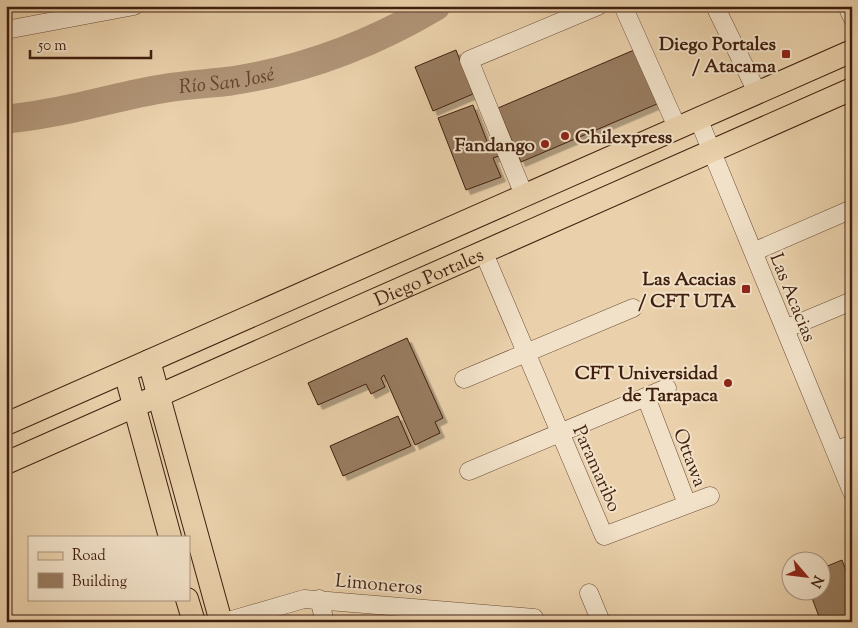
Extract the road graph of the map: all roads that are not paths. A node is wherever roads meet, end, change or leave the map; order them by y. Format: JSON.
{"nodes":[{"id":1,"x":134,"y":6,"type":"edge"},
{"id":2,"x":598,"y":6,"type":"edge"},
{"id":3,"x":623,"y":6,"type":"edge"},
{"id":4,"x":715,"y":6,"type":"edge"},
{"id":5,"x":847,"y":6,"type":"edge"},
{"id":6,"x":852,"y":17,"type":"edge"},
{"id":7,"x":6,"y":30,"type":"edge"},
{"id":8,"x":852,"y":51,"type":"edge"},
{"id":9,"x":852,"y":89,"type":"edge"},
{"id":10,"x":757,"y":92,"type":"junction"},
{"id":11,"x":698,"y":118,"type":"junction"},
{"id":12,"x":677,"y":127,"type":"junction"},
{"id":13,"x":711,"y":151,"type":"junction"},
{"id":14,"x":524,"y":195,"type":"junction"},
{"id":15,"x":852,"y":209,"type":"edge"},
{"id":16,"x":483,"y":251,"type":"junction"},
{"id":17,"x":753,"y":252,"type":"junction"},
{"id":18,"x":852,"y":300,"type":"edge"},
{"id":19,"x":633,"y":308,"type":"dead end"},
{"id":20,"x":785,"y":329,"type":"junction"},
{"id":21,"x":525,"y":354,"type":"junction"},
{"id":22,"x":149,"y":361,"type":"junction"},
{"id":23,"x":125,"y":372,"type":"junction"},
{"id":24,"x":464,"y":379,"type":"dead end"},
{"id":25,"x":667,"y":388,"type":"dead end"},
{"id":26,"x":158,"y":396,"type":"junction"},
{"id":27,"x":646,"y":397,"type":"junction"},
{"id":28,"x":135,"y":406,"type":"junction"},
{"id":29,"x":6,"y":424,"type":"edge"},
{"id":30,"x":560,"y":434,"type":"junction"},
{"id":31,"x":852,"y":444,"type":"edge"},
{"id":32,"x":835,"y":451,"type":"junction"},
{"id":33,"x":6,"y":463,"type":"edge"},
{"id":34,"x":469,"y":471,"type":"dead end"},
{"id":35,"x":852,"y":492,"type":"edge"},
{"id":36,"x":710,"y":496,"type":"dead end"},
{"id":37,"x":687,"y":504,"type":"junction"},
{"id":38,"x":170,"y":536,"type":"edge"},
{"id":39,"x":589,"y":593,"type":"dead end"},
{"id":40,"x":319,"y":599,"type":"junction"},
{"id":41,"x":187,"y":600,"type":"edge"},
{"id":42,"x":535,"y":620,"type":"edge"},
{"id":43,"x":194,"y":622,"type":"edge"},
{"id":44,"x":221,"y":622,"type":"edge"},
{"id":45,"x":225,"y":622,"type":"edge"},
{"id":46,"x":325,"y":622,"type":"edge"},
{"id":47,"x":601,"y":622,"type":"edge"}],
"edges":[{"from":1,"to":7,"type":"street"},
{"from":2,"to":14,"type":"street"},
{"from":3,"to":12,"type":"street"},
{"from":4,"to":10,"type":"street"},
{"from":5,"to":6,"type":"street"},
{"from":8,"to":10,"type":"main road","name":"Diego Portales"},
{"from":9,"to":13,"type":"main road","name":"Diego Portales"},
{"from":10,"to":11,"type":"main road","name":"Diego Portales"},
{"from":11,"to":12,"type":"main road","name":"Diego Portales"},
{"from":11,"to":13,"type":"street","name":"Las Acacias"},
{"from":12,"to":14,"type":"main road","name":"Diego Portales"},
{"from":13,"to":16,"type":"main road","name":"Diego Portales"},
{"from":13,"to":17,"type":"street","name":"Las Acacias"},
{"from":14,"to":22,"type":"main road","name":"Diego Portales"},
{"from":15,"to":17,"type":"street"},
{"from":16,"to":21,"type":"street","name":"Paramaribo"},
{"from":16,"to":26,"type":"main road","name":"Diego Portales"},
{"from":17,"to":20,"type":"street","name":"Las Acacias"},
{"from":18,"to":20,"type":"street"},
{"from":19,"to":21,"type":"street"},
{"from":20,"to":32,"type":"street","name":"Las Acacias"},
{"from":21,"to":24,"type":"street"},
{"from":21,"to":30,"type":"street","name":"Paramaribo"},
{"from":22,"to":23,"type":"main road","name":"Diego Portales"},
{"from":22,"to":26,"type":"main road"},
{"from":23,"to":28,"type":"main road"},
{"from":23,"to":29,"type":"main road","name":"Diego Portales"},
{"from":25,"to":27,"type":"street"},
{"from":26,"to":28,"type":"main road","name":"Diego Portales"},
{"from":26,"to":44,"type":"main road"},
{"from":27,"to":30,"type":"street"},
{"from":27,"to":37,"type":"street","name":"Ottawa"},
{"from":28,"to":33,"type":"main road","name":"Diego Portales"},
{"from":28,"to":38,"type":"main road"},
{"from":30,"to":34,"type":"street"},
{"from":30,"to":37,"type":"street","name":"Paramaribo"},
{"from":31,"to":32,"type":"street"},
{"from":32,"to":35,"type":"street","name":"Las Acacias"},
{"from":36,"to":37,"type":"street"},
{"from":39,"to":47,"type":"street"},
{"from":40,"to":42,"type":"street","name":"Limoneros"},
{"from":40,"to":45,"type":"street","name":"Limoneros"},
{"from":40,"to":46,"type":"street"},
{"from":41,"to":43,"type":"main road"}]}
